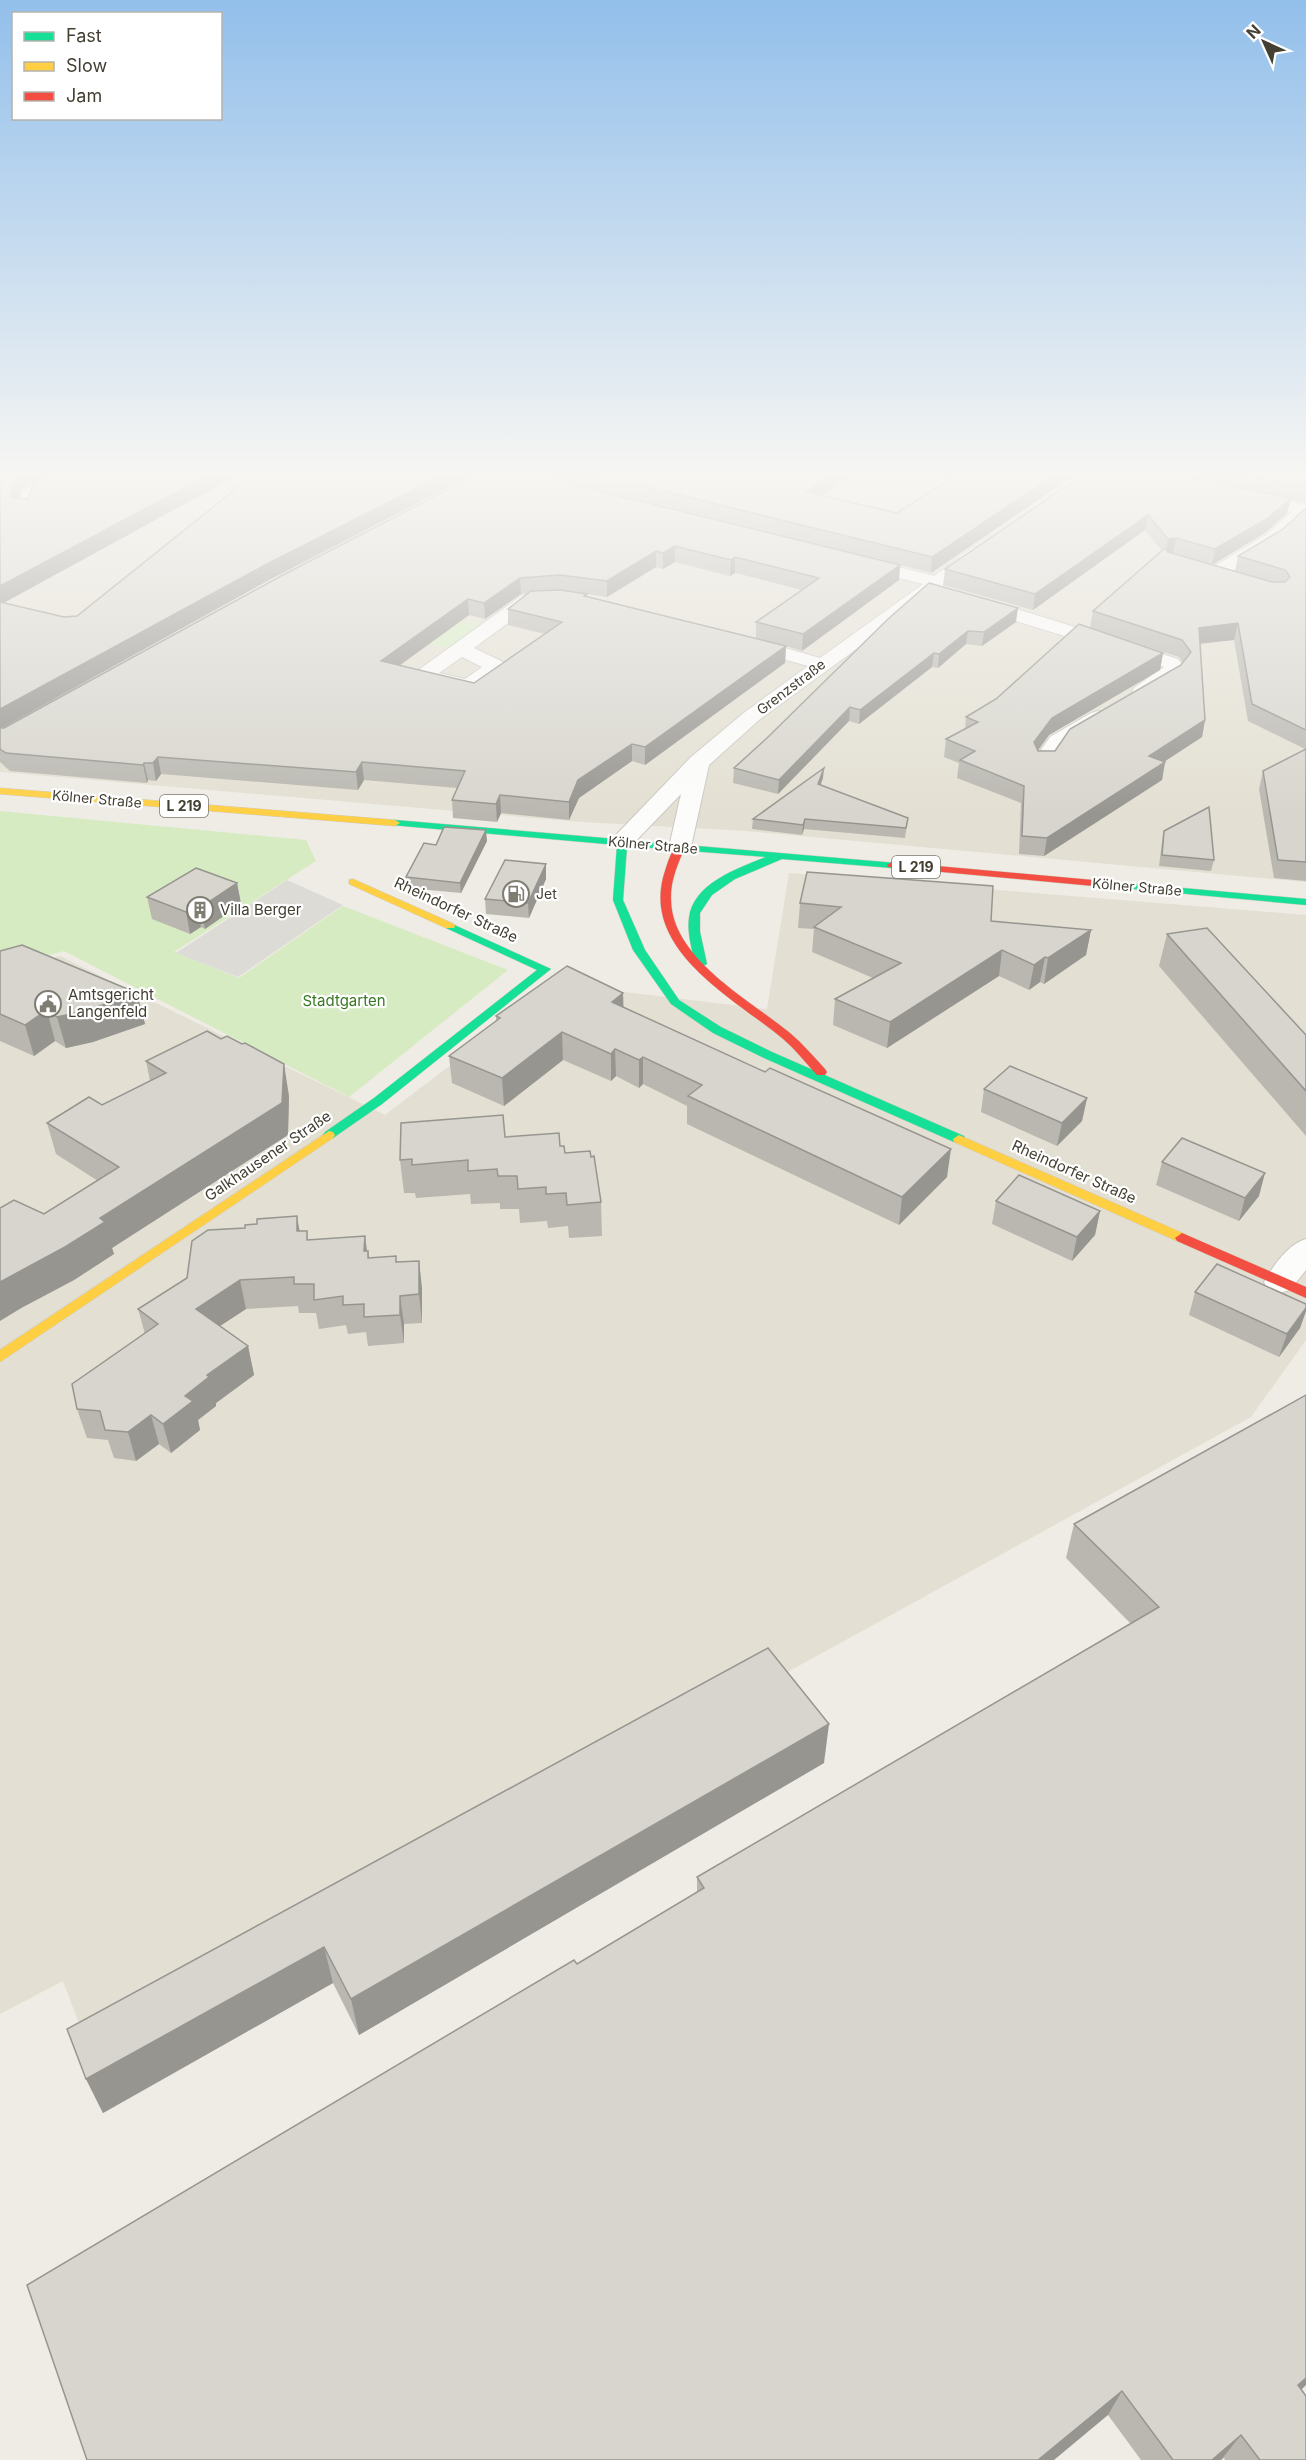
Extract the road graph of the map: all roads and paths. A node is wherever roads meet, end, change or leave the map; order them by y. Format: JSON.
{"nodes":[{"id":1,"x":930,"y":587,"type":"edge"},
{"id":2,"x":943,"y":587,"type":"edge"},
{"id":3,"x":940,"y":590,"type":"junction"},
{"id":4,"x":561,"y":599,"type":"edge"},
{"id":5,"x":730,"y":639,"type":"edge"},
{"id":6,"x":461,"y":649,"type":"dead end"},
{"id":7,"x":821,"y":664,"type":"junction"},
{"id":8,"x":699,"y":762,"type":"junction"},
{"id":9,"x":1044,"y":762,"type":"edge"},
{"id":10,"x":0,"y":790,"type":"edge"},
{"id":11,"x":622,"y":842,"type":"junction"},
{"id":12,"x":680,"y":846,"type":"junction"},
{"id":13,"x":782,"y":855,"type":"junction"},
{"id":14,"x":353,"y":882,"type":"dead end"},
{"id":15,"x":1306,"y":902,"type":"edge"},
{"id":16,"x":701,"y":964,"type":"junction"},
{"id":17,"x":545,"y":969,"type":"joint"},
{"id":18,"x":829,"y":1080,"type":"junction"},
{"id":19,"x":1306,"y":1250,"type":"edge"},
{"id":20,"x":1293,"y":1287,"type":"edge"},
{"id":21,"x":0,"y":1357,"type":"edge"}],
"edges":[{"from":1,"to":3,"type":"street"},
{"from":2,"to":3,"type":"street","name":"Grenzstraße"},
{"from":3,"to":7,"type":"street","name":"Grenzstraße"},
{"from":3,"to":9,"type":"street"},
{"from":4,"to":6,"type":"street"},
{"from":5,"to":7,"type":"street"},
{"from":7,"to":8,"type":"street","name":"Grenzstraße"},
{"from":8,"to":11,"type":"street","name":"Grenzstraße"},
{"from":8,"to":12,"type":"street"},
{"from":10,"to":11,"type":"main road","name":"Kölner Straße","number":"L 219"},
{"from":11,"to":12,"type":"main road","name":"Kölner Straße","number":"L 219"},
{"from":11,"to":18,"type":"main road","name":"Rheindorfer Straße"},
{"from":12,"to":13,"type":"main road","name":"Kölner Straße","number":"L 219"},
{"from":12,"to":16,"type":"main road","name":"Rheindorfer Straße"},
{"from":13,"to":15,"type":"main road","name":"Kölner Straße","number":"L 219"},
{"from":13,"to":16,"type":"main road","number":"L 219"},
{"from":14,"to":17,"type":"main road","name":"Rheindorfer Straße"},
{"from":16,"to":18,"type":"main road","name":"Rheindorfer Straße"},
{"from":17,"to":21,"type":"main road","name":"Galkhausener Straße"},
{"from":18,"to":20,"type":"main road","name":"Rheindorfer Straße"},
{"from":19,"to":20,"type":"street"}]}
